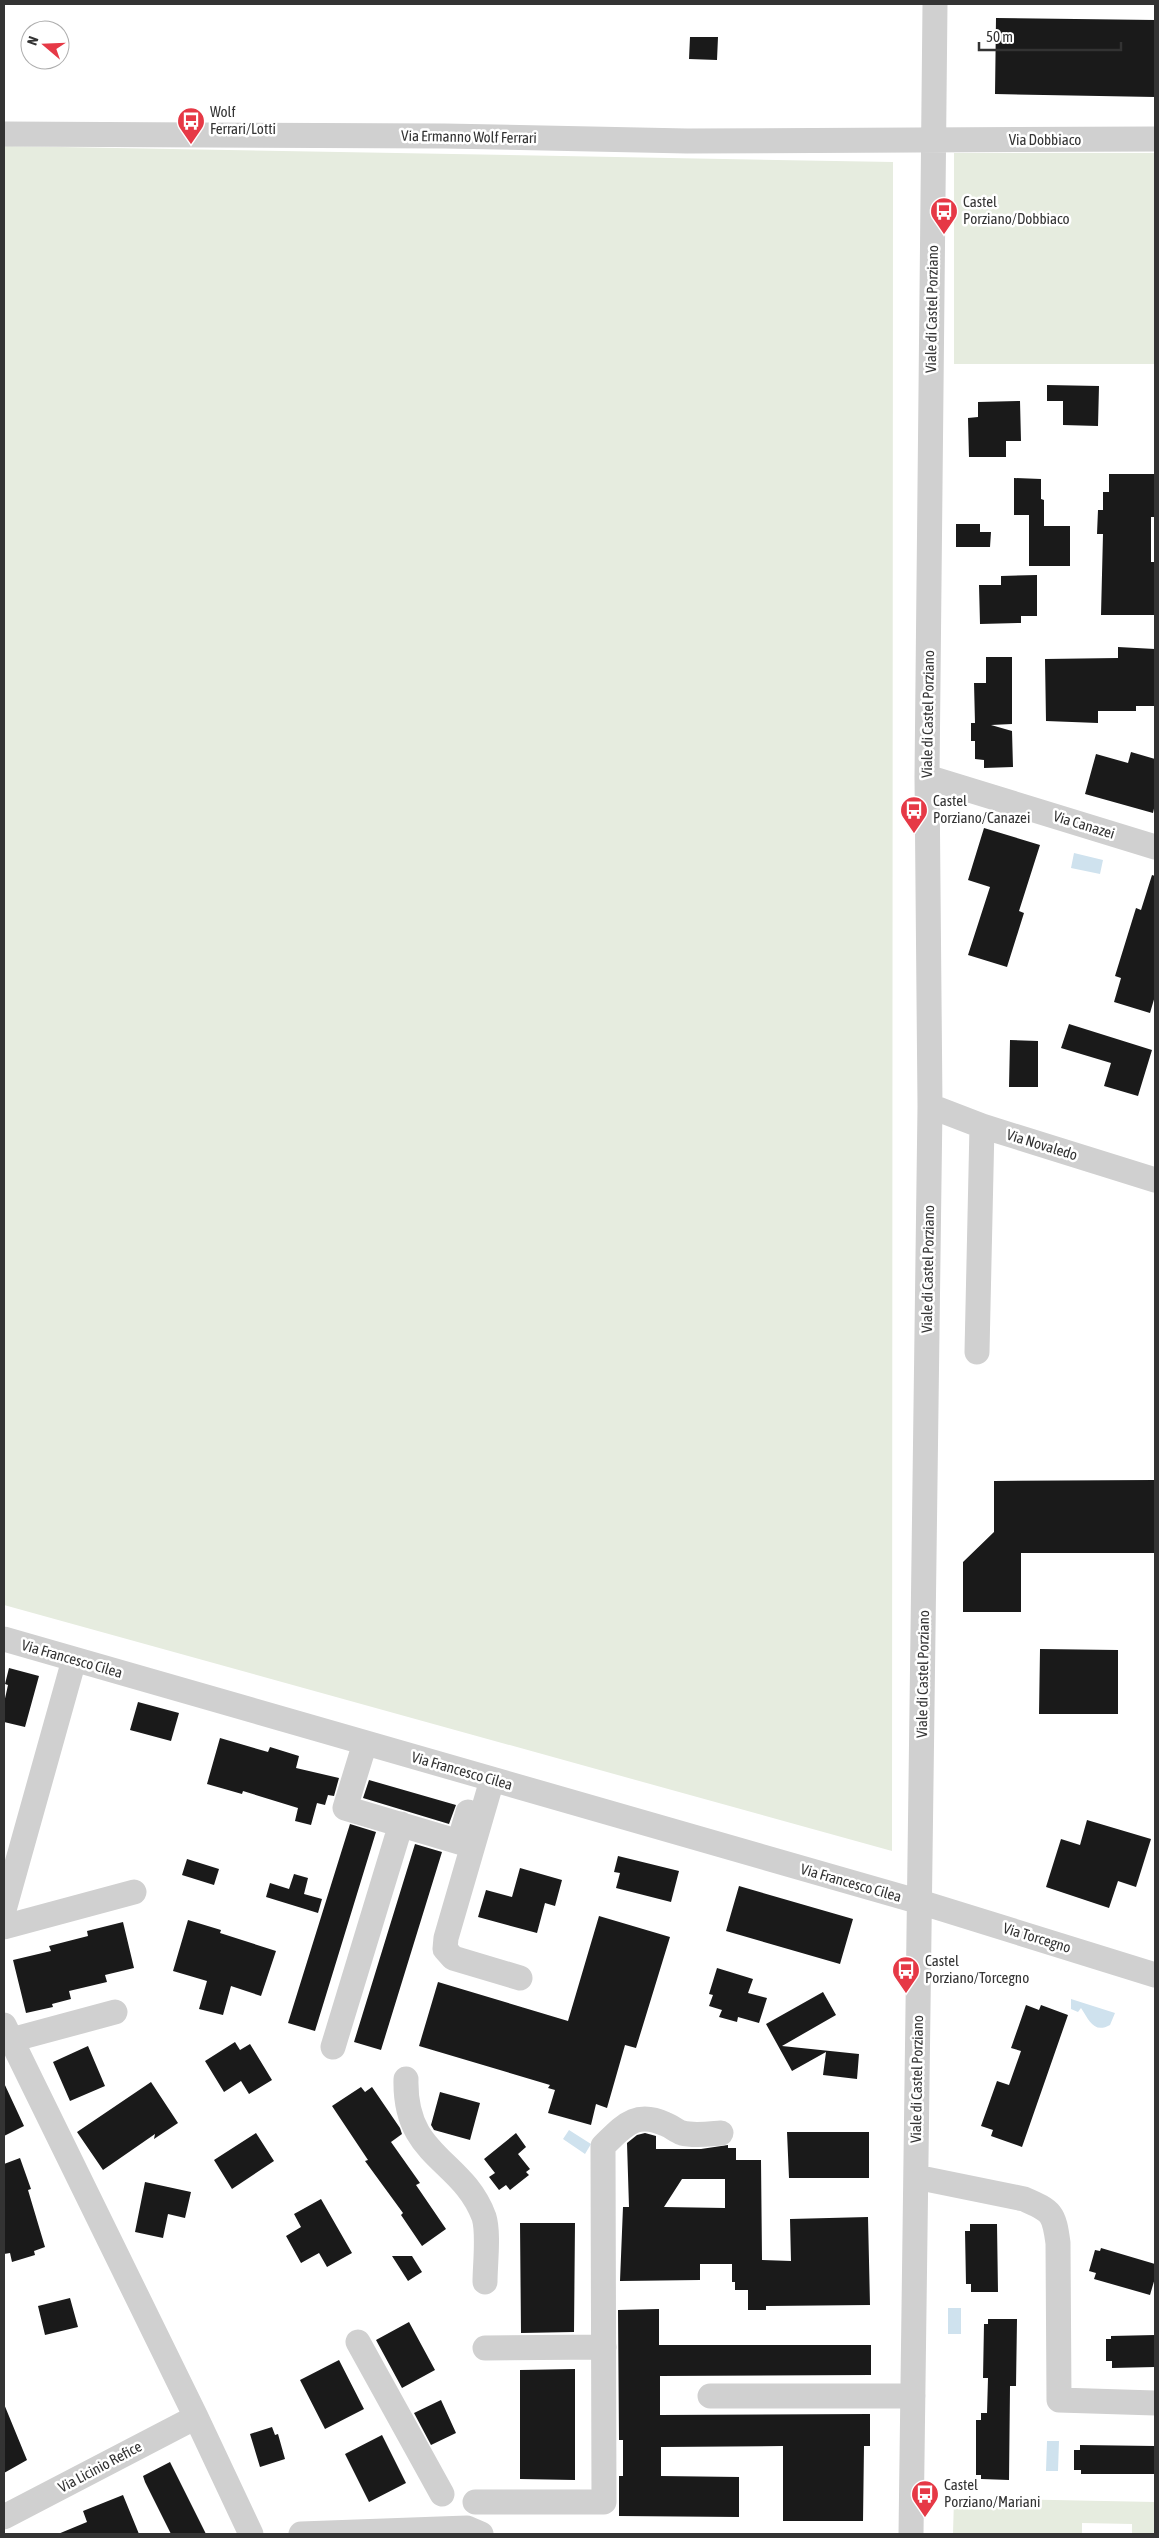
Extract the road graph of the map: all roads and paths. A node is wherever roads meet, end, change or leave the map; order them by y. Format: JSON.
{"nodes":[{"id":1,"x":935,"y":4,"type":"edge"},
{"id":2,"x":4,"y":134,"type":"edge"},
{"id":3,"x":1155,"y":139,"type":"edge"},
{"id":4,"x":934,"y":140,"type":"junction"},
{"id":5,"x":927,"y":777,"type":"junction"},
{"id":6,"x":1155,"y":847,"type":"edge"},
{"id":7,"x":930,"y":1106,"type":"junction"},
{"id":8,"x":982,"y":1126,"type":"junction"},
{"id":9,"x":1155,"y":1180,"type":"edge"},
{"id":10,"x":977,"y":1352,"type":"dead end"},
{"id":11,"x":4,"y":1639,"type":"edge"},
{"id":12,"x":74,"y":1660,"type":"junction"},
{"id":13,"x":365,"y":1743,"type":"junction"},
{"id":14,"x":486,"y":1778,"type":"junction"},
{"id":15,"x":401,"y":1824,"type":"junction"},
{"id":16,"x":134,"y":1892,"type":"dead end"},
{"id":17,"x":920,"y":1902,"type":"junction"},
{"id":18,"x":4,"y":1910,"type":"edge"},
{"id":19,"x":4,"y":1927,"type":"edge"},
{"id":20,"x":1155,"y":1975,"type":"edge"},
{"id":21,"x":520,"y":1978,"type":"dead end"},
{"id":22,"x":115,"y":2012,"type":"dead end"},
{"id":23,"x":8,"y":2033,"type":"edge"},
{"id":24,"x":333,"y":2047,"type":"dead end"},
{"id":25,"x":406,"y":2080,"type":"dead end"},
{"id":26,"x":720,"y":2133,"type":"dead end"},
{"id":27,"x":916,"y":2177,"type":"junction"},
{"id":28,"x":485,"y":2282,"type":"dead end"},
{"id":29,"x":358,"y":2342,"type":"dead end"},
{"id":30,"x":604,"y":2347,"type":"junction"},
{"id":31,"x":485,"y":2348,"type":"dead end"},
{"id":32,"x":710,"y":2396,"type":"dead end"},
{"id":33,"x":913,"y":2396,"type":"junction"},
{"id":34,"x":1155,"y":2403,"type":"edge"},
{"id":35,"x":196,"y":2416,"type":"junction"},
{"id":36,"x":442,"y":2494,"type":"dead end"},
{"id":37,"x":475,"y":2502,"type":"dead end"},
{"id":38,"x":4,"y":2517,"type":"edge"},
{"id":39,"x":252,"y":2534,"type":"edge"},
{"id":40,"x":301,"y":2534,"type":"edge"},
{"id":41,"x":481,"y":2534,"type":"edge"},
{"id":42,"x":911,"y":2534,"type":"edge"}],
"edges":[{"from":1,"to":4,"type":"street","name":"Viale di Castel Porziano"},
{"from":2,"to":4,"type":"street","name":"Via Ermanno Wolf Ferrari"},
{"from":3,"to":4,"type":"street","name":"Via Dobbiaco"},
{"from":4,"to":5,"type":"street","name":"Viale di Castel Porziano"},
{"from":5,"to":6,"type":"street","name":"Via Canazei"},
{"from":5,"to":7,"type":"street","name":"Viale di Castel Porziano"},
{"from":7,"to":8,"type":"street","name":"Via Novaledo"},
{"from":7,"to":17,"type":"street","name":"Viale di Castel Porziano"},
{"from":8,"to":9,"type":"street","name":"Via Novaledo"},
{"from":8,"to":10,"type":"street"},
{"from":11,"to":12,"type":"street","name":"Via Francesco Cilea"},
{"from":12,"to":13,"type":"street","name":"Via Francesco Cilea"},
{"from":12,"to":18,"type":"street"},
{"from":13,"to":14,"type":"street","name":"Via Francesco Cilea"},
{"from":13,"to":15,"type":"street"},
{"from":14,"to":15,"type":"street"},
{"from":14,"to":17,"type":"street","name":"Via Francesco Cilea"},
{"from":14,"to":21,"type":"street"},
{"from":15,"to":24,"type":"street"},
{"from":16,"to":19,"type":"street"},
{"from":17,"to":20,"type":"street","name":"Via Torcegno"},
{"from":17,"to":27,"type":"street","name":"Viale di Castel Porziano"},
{"from":22,"to":23,"type":"street"},
{"from":23,"to":35,"type":"street"},
{"from":25,"to":28,"type":"street"},
{"from":26,"to":30,"type":"street"},
{"from":27,"to":33,"type":"street","name":"Viale di Castel Porziano"},
{"from":27,"to":34,"type":"street"},
{"from":29,"to":36,"type":"street"},
{"from":30,"to":31,"type":"street"},
{"from":30,"to":37,"type":"street"},
{"from":32,"to":33,"type":"street"},
{"from":33,"to":42,"type":"street","name":"Viale di Castel Porziano"},
{"from":35,"to":38,"type":"street","name":"Via Licinio Refice"},
{"from":35,"to":39,"type":"street"},
{"from":40,"to":41,"type":"street"}]}
